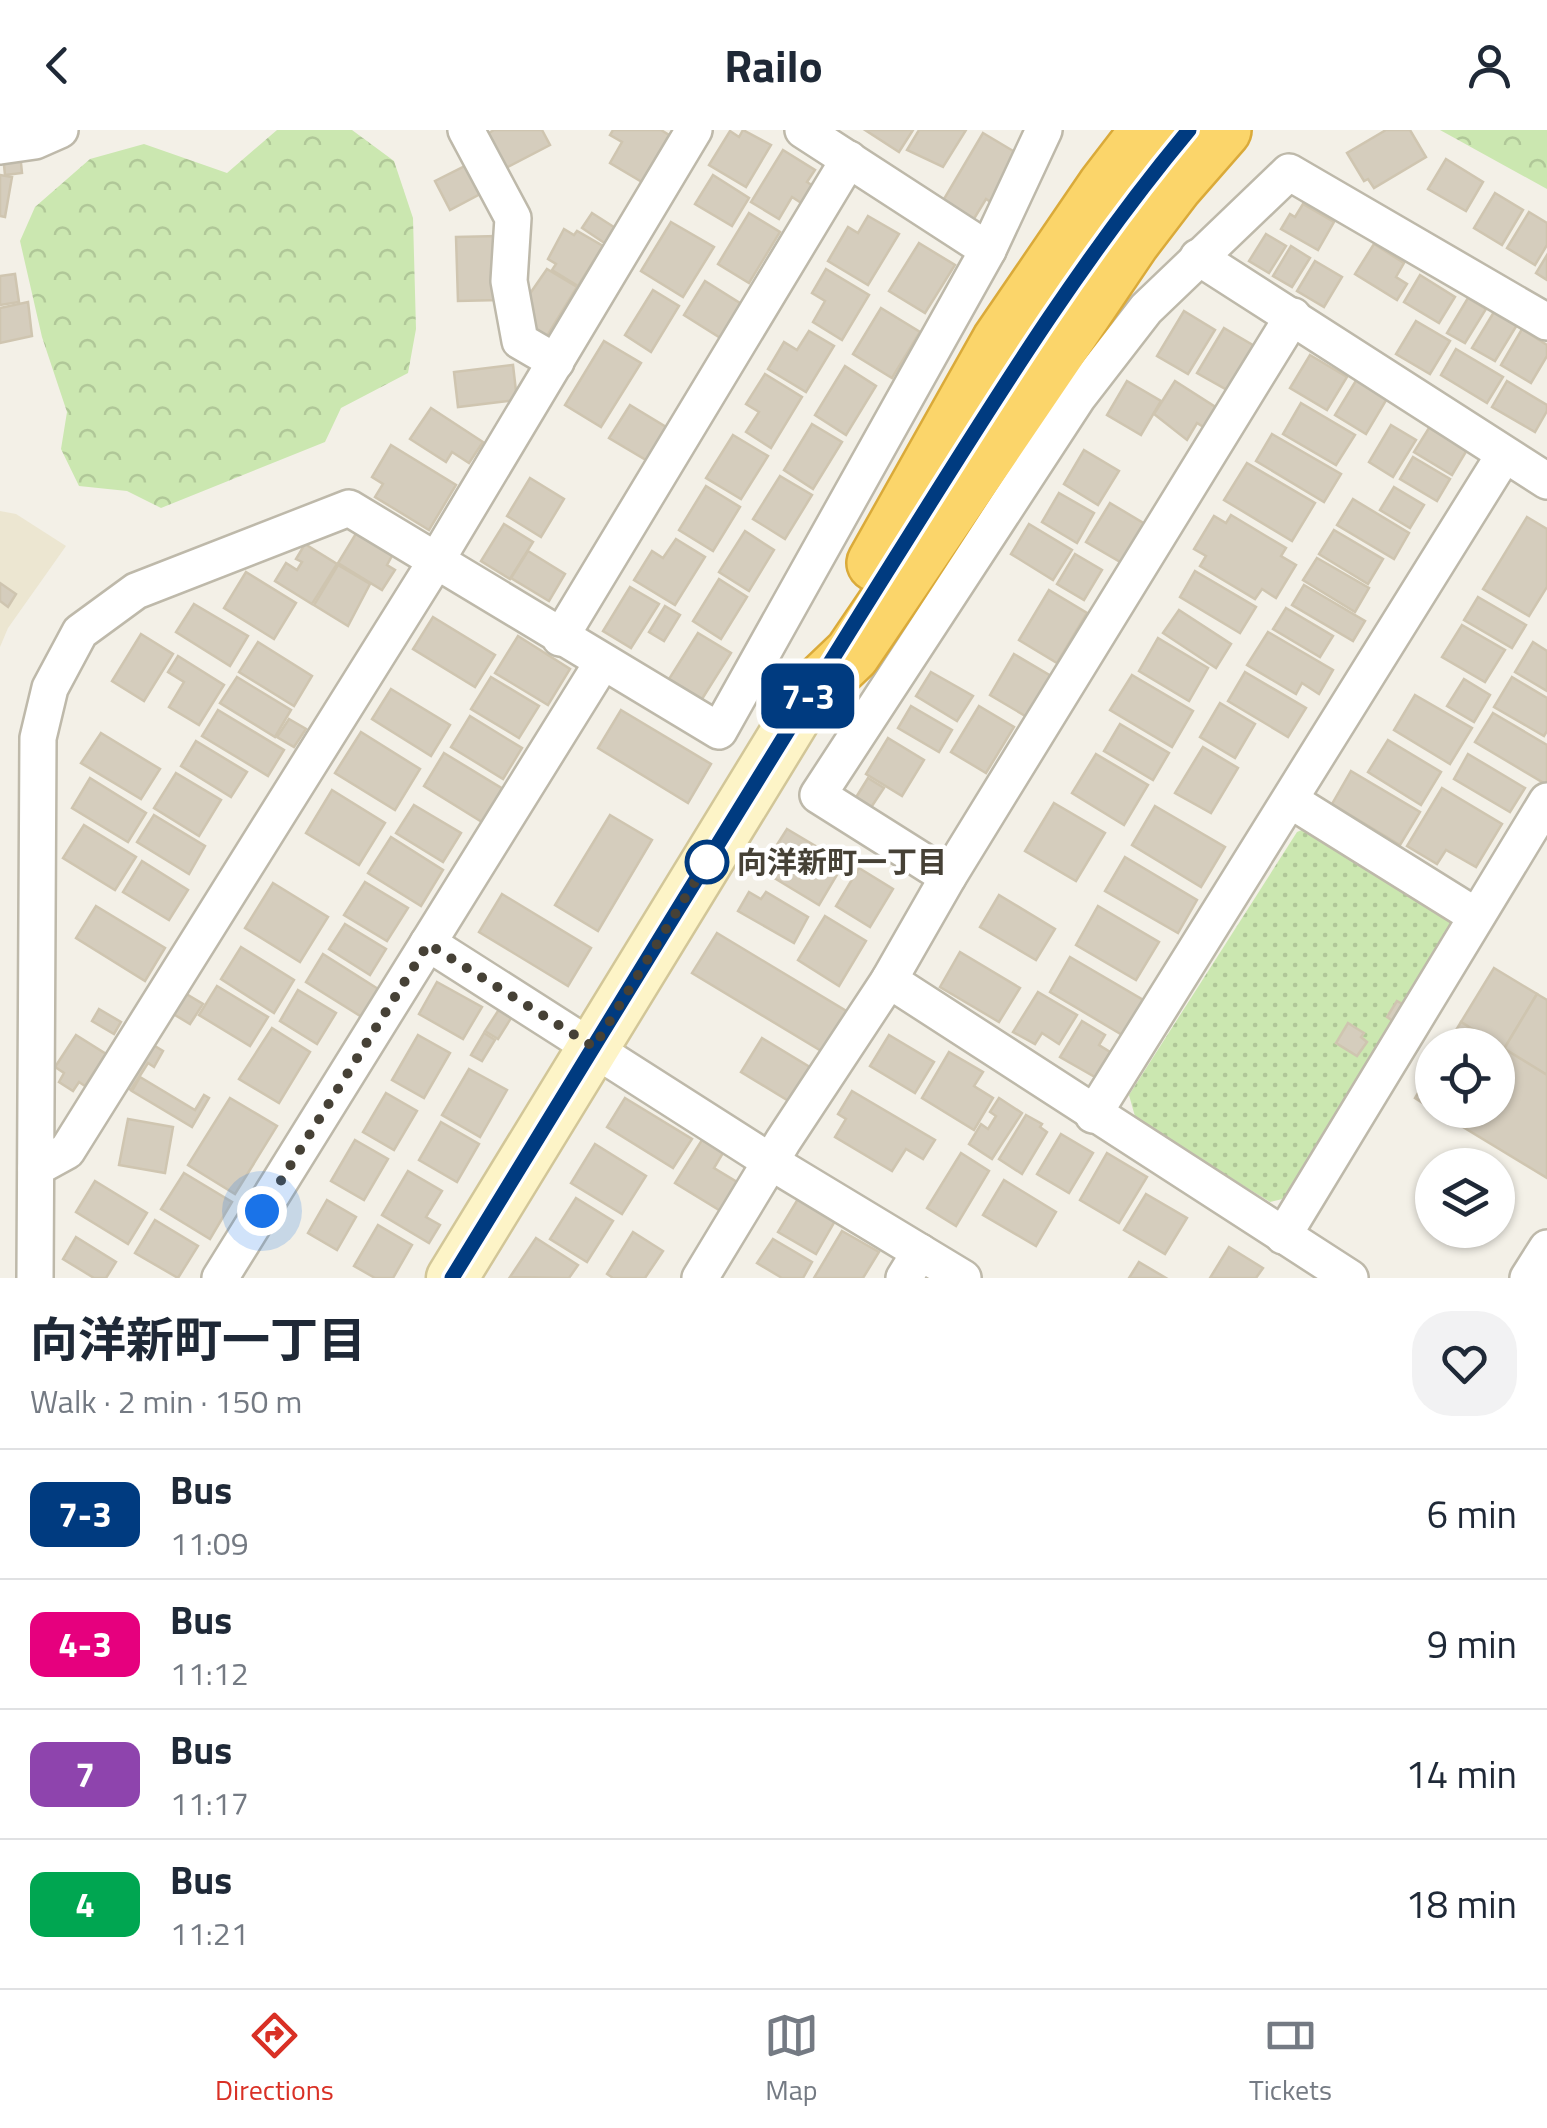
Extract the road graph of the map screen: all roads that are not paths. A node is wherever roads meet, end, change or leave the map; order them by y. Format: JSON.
{"nodes":[{"id":1,"x":60,"y":130,"type":"edge"},
{"id":2,"x":466,"y":130,"type":"edge"},
{"id":3,"x":694,"y":130,"type":"edge"},
{"id":4,"x":803,"y":130,"type":"edge"},
{"id":5,"x":1044,"y":130,"type":"edge"},
{"id":6,"x":1149,"y":130,"type":"edge"},
{"id":7,"x":1189,"y":130,"type":"edge"},
{"id":8,"x":1223,"y":130,"type":"edge"},
{"id":9,"x":0,"y":146,"type":"edge"},
{"id":10,"x":849,"y":160,"type":"junction"},
{"id":11,"x":988,"y":250,"type":"junction"},
{"id":12,"x":1198,"y":256,"type":"junction"},
{"id":13,"x":1292,"y":316,"type":"junction"},
{"id":14,"x":1547,"y":322,"type":"edge"},
{"id":15,"x":556,"y":362,"type":"junction"},
{"id":16,"x":1504,"y":454,"type":"junction"},
{"id":17,"x":1547,"y":481,"type":"edge"},
{"id":18,"x":436,"y":562,"type":"junction"},
{"id":19,"x":560,"y":638,"type":"junction"},
{"id":20,"x":602,"y":664,"type":"junction"},
{"id":21,"x":809,"y":695,"type":"junction"},
{"id":22,"x":1290,"y":800,"type":"junction"},
{"id":23,"x":1547,"y":801,"type":"edge"},
{"id":24,"x":948,"y":876,"type":"junction"},
{"id":25,"x":1476,"y":916,"type":"junction"},
{"id":26,"x":428,"y":944,"type":"junction"},
{"id":27,"x":888,"y":980,"type":"junction"},
{"id":28,"x":594,"y":1047,"type":"junction"},
{"id":29,"x":1094,"y":1114,"type":"junction"},
{"id":30,"x":771,"y":1162,"type":"junction"},
{"id":31,"x":36,"y":1168,"type":"junction"},
{"id":32,"x":1283,"y":1236,"type":"junction"},
{"id":33,"x":1547,"y":1248,"type":"edge"},
{"id":34,"x":912,"y":1265,"type":"edge"},
{"id":35,"x":35,"y":1278,"type":"edge"},
{"id":36,"x":220,"y":1278,"type":"edge"},
{"id":37,"x":452,"y":1278,"type":"edge"},
{"id":38,"x":700,"y":1278,"type":"edge"},
{"id":39,"x":963,"y":1278,"type":"edge"},
{"id":40,"x":1350,"y":1278,"type":"edge"},
{"id":41,"x":1528,"y":1278,"type":"edge"}],
"edges":[{"from":1,"to":9,"type":"street"},
{"from":2,"to":15,"type":"street"},
{"from":3,"to":15,"type":"street"},
{"from":4,"to":10,"type":"street"},
{"from":5,"to":11,"type":"street"},
{"from":6,"to":21,"type":"highway"},
{"from":7,"to":21,"type":"highway"},
{"from":8,"to":21,"type":"highway"},
{"from":10,"to":11,"type":"street"},
{"from":10,"to":19,"type":"street"},
{"from":11,"to":20,"type":"street"},
{"from":12,"to":13,"type":"street"},
{"from":12,"to":14,"type":"street"},
{"from":12,"to":24,"type":"street"},
{"from":13,"to":16,"type":"street"},
{"from":13,"to":24,"type":"street"},
{"from":15,"to":18,"type":"street"},
{"from":16,"to":17,"type":"street"},
{"from":16,"to":22,"type":"street"},
{"from":18,"to":19,"type":"street"},
{"from":18,"to":31,"type":"street"},
{"from":18,"to":31,"type":"street"},
{"from":19,"to":20,"type":"street"},
{"from":20,"to":26,"type":"street"},
{"from":21,"to":28,"type":"street"},
{"from":22,"to":25,"type":"street"},
{"from":22,"to":29,"type":"street"},
{"from":23,"to":25,"type":"street"},
{"from":24,"to":27,"type":"street"},
{"from":25,"to":32,"type":"street"},
{"from":26,"to":28,"type":"street"},
{"from":26,"to":36,"type":"street"},
{"from":27,"to":29,"type":"street"},
{"from":27,"to":30,"type":"street"},
{"from":28,"to":30,"type":"street"},
{"from":28,"to":37,"type":"street"},
{"from":29,"to":32,"type":"street"},
{"from":30,"to":34,"type":"street"},
{"from":30,"to":38,"type":"street"},
{"from":31,"to":35,"type":"street"},
{"from":32,"to":40,"type":"street"},
{"from":33,"to":41,"type":"street"},
{"from":34,"to":39,"type":"street"}]}
